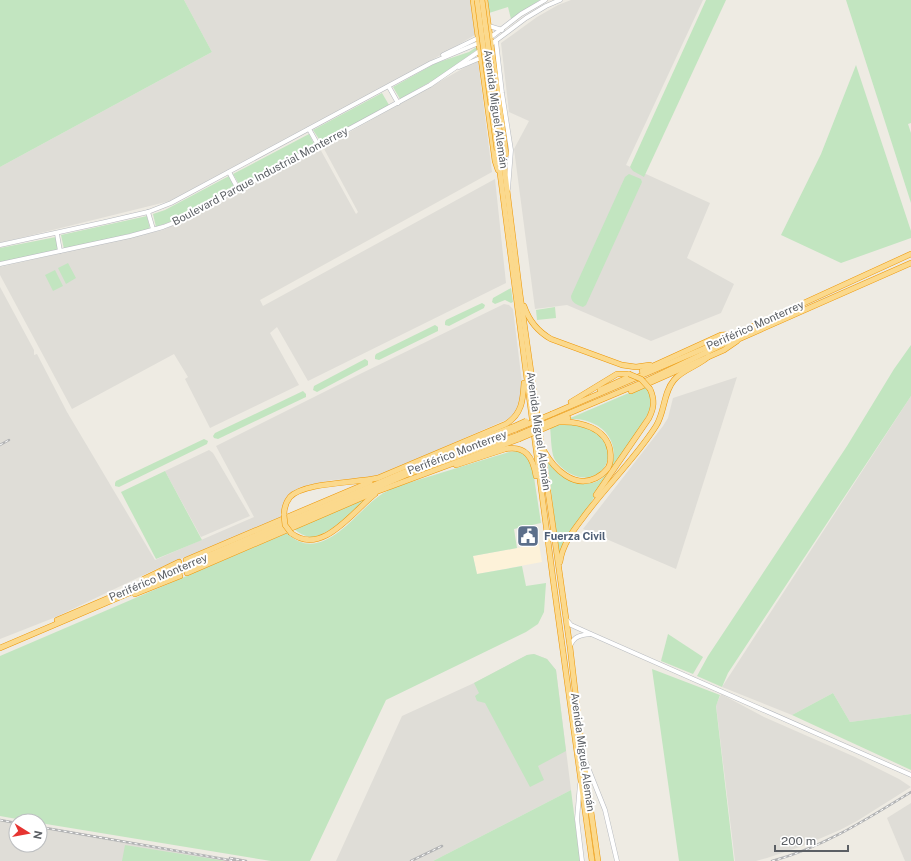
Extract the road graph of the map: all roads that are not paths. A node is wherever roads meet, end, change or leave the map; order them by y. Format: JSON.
{"nodes":[{"id":1,"x":473,"y":0,"type":"edge"},
{"id":2,"x":477,"y":0,"type":"edge"},
{"id":3,"x":482,"y":0,"type":"edge"},
{"id":4,"x":485,"y":0,"type":"edge"},
{"id":5,"x":545,"y":0,"type":"edge"},
{"id":6,"x":560,"y":0,"type":"edge"},
{"id":7,"x":489,"y":26,"type":"junction"},
{"id":8,"x":476,"y":30,"type":"junction"},
{"id":9,"x":502,"y":30,"type":"junction"},
{"id":10,"x":491,"y":37,"type":"junction"},
{"id":11,"x":478,"y":40,"type":"junction"},
{"id":12,"x":494,"y":42,"type":"junction"},
{"id":13,"x":480,"y":50,"type":"junction"},
{"id":14,"x":494,"y":58,"type":"junction"},
{"id":15,"x":482,"y":60,"type":"junction"},
{"id":16,"x":449,"y":73,"type":"junction"},
{"id":17,"x":496,"y":83,"type":"junction"},
{"id":18,"x":389,"y":87,"type":"junction"},
{"id":19,"x":502,"y":94,"type":"junction"},
{"id":20,"x":398,"y":103,"type":"junction"},
{"id":21,"x":309,"y":128,"type":"junction"},
{"id":22,"x":318,"y":145,"type":"junction"},
{"id":23,"x":500,"y":150,"type":"junction"},
{"id":24,"x":229,"y":172,"type":"junction"},
{"id":25,"x":500,"y":174,"type":"junction"},
{"id":26,"x":506,"y":181,"type":"junction"},
{"id":27,"x":238,"y":189,"type":"junction"},
{"id":28,"x":507,"y":195,"type":"junction"},
{"id":29,"x":148,"y":212,"type":"junction"},
{"id":30,"x":153,"y":229,"type":"junction"},
{"id":31,"x":57,"y":234,"type":"junction"},
{"id":32,"x":0,"y":245,"type":"edge"},
{"id":33,"x":60,"y":251,"type":"junction"},
{"id":34,"x":911,"y":254,"type":"edge"},
{"id":35,"x":911,"y":263,"type":"edge"},
{"id":36,"x":0,"y":264,"type":"edge"},
{"id":37,"x":520,"y":294,"type":"junction"},
{"id":38,"x":738,"y":336,"type":"junction"},
{"id":39,"x":709,"y":356,"type":"junction"},
{"id":40,"x":667,"y":359,"type":"junction"},
{"id":41,"x":526,"y":376,"type":"junction"},
{"id":42,"x":571,"y":402,"type":"junction"},
{"id":43,"x":551,"y":412,"type":"junction"},
{"id":44,"x":555,"y":422,"type":"junction"},
{"id":45,"x":515,"y":427,"type":"junction"},
{"id":46,"x":518,"y":437,"type":"junction"},
{"id":47,"x":542,"y":447,"type":"junction"},
{"id":48,"x":409,"y":465,"type":"junction"},
{"id":49,"x":424,"y":474,"type":"junction"},
{"id":50,"x":378,"y":478,"type":"junction"},
{"id":51,"x":385,"y":489,"type":"junction"},
{"id":52,"x":543,"y":504,"type":"junction"},
{"id":53,"x":592,"y":505,"type":"junction"},
{"id":54,"x":186,"y":560,"type":"dead end"},
{"id":55,"x":180,"y":562,"type":"dead end"},
{"id":56,"x":559,"y":569,"type":"junction"},
{"id":57,"x":187,"y":574,"type":"dead end"},
{"id":58,"x":180,"y":576,"type":"dead end"},
{"id":59,"x":110,"y":599,"type":"junction"},
{"id":60,"x":565,"y":616,"type":"junction"},
{"id":61,"x":591,"y":634,"type":"junction"},
{"id":62,"x":0,"y":644,"type":"edge"},
{"id":63,"x":570,"y":647,"type":"junction"},
{"id":64,"x":0,"y":648,"type":"edge"},
{"id":65,"x":581,"y":741,"type":"junction"},
{"id":66,"x":580,"y":774,"type":"junction"},
{"id":67,"x":911,"y":775,"type":"edge"},
{"id":68,"x":589,"y":821,"type":"junction"},
{"id":69,"x":582,"y":861,"type":"edge"},
{"id":70,"x":592,"y":861,"type":"edge"},
{"id":71,"x":598,"y":861,"type":"edge"},
{"id":72,"x":617,"y":861,"type":"edge"}],
"edges":[{"from":1,"to":8,"type":"highway"},
{"from":2,"to":23,"type":"highway","name":"Avenida Miguel Alemán","bridge":true},
{"from":3,"to":23,"type":"highway","name":"Avenida Miguel Alemán","bridge":true},
{"from":4,"to":7,"type":"highway"},
{"from":5,"to":9,"type":"street","name":"Boulevard Parque Industrial Monterrey"},
{"from":6,"to":12,"type":"street","name":"Boulevard Parque Industrial Monterrey"},
{"from":7,"to":8,"type":"highway"},
{"from":7,"to":9,"type":"street"},
{"from":7,"to":10,"type":"highway"},
{"from":8,"to":11,"type":"highway"},
{"from":9,"to":10,"type":"street","name":"Boulevard Parque Industrial Monterrey"},
{"from":10,"to":11,"type":"street","name":"Boulevard Parque Industrial Monterrey"},
{"from":10,"to":12,"type":"highway"},
{"from":11,"to":13,"type":"highway"},
{"from":11,"to":18,"type":"street","name":"Boulevard Parque Industrial Monterrey"},
{"from":12,"to":13,"type":"street","name":"Boulevard Parque Industrial Monterrey"},
{"from":12,"to":14,"type":"highway"},
{"from":12,"to":19,"type":"street"},
{"from":13,"to":15,"type":"highway"},
{"from":13,"to":16,"type":"street","name":"Boulevard Parque Industrial Monterrey"},
{"from":14,"to":15,"type":"highway"},
{"from":14,"to":17,"type":"highway"},
{"from":15,"to":16,"type":"street"},
{"from":15,"to":25,"type":"highway"},
{"from":16,"to":20,"type":"street","name":"Boulevard Parque Industrial Monterrey"},
{"from":17,"to":19,"type":"street"},
{"from":17,"to":26,"type":"highway"},
{"from":18,"to":20,"type":"street"},
{"from":18,"to":21,"type":"street","name":"Boulevard Parque Industrial Monterrey"},
{"from":19,"to":28,"type":"street"},
{"from":20,"to":22,"type":"street","name":"Boulevard Parque Industrial Monterrey"},
{"from":21,"to":22,"type":"street"},
{"from":21,"to":24,"type":"street","name":"Boulevard Parque Industrial Monterrey"},
{"from":22,"to":27,"type":"street","name":"Boulevard Parque Industrial Monterrey"},
{"from":23,"to":25,"type":"highway","name":"Avenida Miguel Alemán"},
{"from":23,"to":26,"type":"highway","name":"Avenida Miguel Alemán"},
{"from":24,"to":27,"type":"street"},
{"from":24,"to":29,"type":"street","name":"Boulevard Parque Industrial Monterrey"},
{"from":25,"to":41,"type":"highway","name":"Avenida Miguel Alemán"},
{"from":26,"to":28,"type":"highway","name":"Avenida Miguel Alemán"},
{"from":27,"to":30,"type":"street","name":"Boulevard Parque Industrial Monterrey"},
{"from":28,"to":37,"type":"highway","name":"Avenida Miguel Alemán"},
{"from":29,"to":30,"type":"street"},
{"from":29,"to":31,"type":"street","name":"Boulevard Parque Industrial Monterrey"},
{"from":30,"to":33,"type":"street","name":"Boulevard Parque Industrial Monterrey"},
{"from":31,"to":32,"type":"street","name":"Boulevard Parque Industrial Monterrey"},
{"from":31,"to":33,"type":"street"},
{"from":33,"to":36,"type":"street","name":"Boulevard Parque Industrial Monterrey"},
{"from":34,"to":38,"type":"highway","name":"Periférico Monterrey"},
{"from":35,"to":38,"type":"highway","name":"Periférico Monterrey"},
{"from":37,"to":40,"type":"highway"},
{"from":37,"to":47,"type":"highway","name":"Avenida Miguel Alemán"},
{"from":38,"to":39,"type":"highway"},
{"from":38,"to":40,"type":"highway"},
{"from":38,"to":43,"type":"highway","name":"Periférico Monterrey"},
{"from":38,"to":44,"type":"highway","name":"Periférico Monterrey"},
{"from":39,"to":44,"type":"highway"},
{"from":39,"to":53,"type":"highway"},
{"from":40,"to":42,"type":"highway"},
{"from":41,"to":48,"type":"highway"},
{"from":41,"to":52,"type":"highway","name":"Avenida Miguel Alemán"},
{"from":42,"to":43,"type":"highway"},
{"from":42,"to":53,"type":"highway","bridge":true},
{"from":43,"to":45,"type":"highway","name":"Periférico Monterrey","bridge":true},
{"from":44,"to":46,"type":"highway","name":"Periférico Monterrey","bridge":true},
{"from":44,"to":47,"type":"highway"},
{"from":45,"to":48,"type":"highway"},
{"from":45,"to":59,"type":"highway","name":"Periférico Monterrey"},
{"from":46,"to":49,"type":"highway"},
{"from":46,"to":59,"type":"highway","name":"Periférico Monterrey"},
{"from":47,"to":56,"type":"highway","name":"Avenida Miguel Alemán"},
{"from":48,"to":50,"type":"highway"},
{"from":49,"to":51,"type":"highway"},
{"from":49,"to":52,"type":"highway"},
{"from":50,"to":51,"type":"highway","bridge":true},
{"from":50,"to":54,"type":"highway"},
{"from":51,"to":57,"type":"highway"},
{"from":52,"to":66,"type":"highway","name":"Avenida Miguel Alemán"},
{"from":53,"to":56,"type":"highway"},
{"from":55,"to":59,"type":"highway"},
{"from":56,"to":60,"type":"highway","name":"Avenida Miguel Alemán"},
{"from":58,"to":59,"type":"highway"},
{"from":59,"to":62,"type":"highway","name":"Periférico Monterrey"},
{"from":59,"to":64,"type":"highway","name":"Periférico Monterrey"},
{"from":60,"to":61,"type":"street"},
{"from":60,"to":63,"type":"highway","name":"Avenida Miguel Alemán"},
{"from":61,"to":63,"type":"street"},
{"from":61,"to":67,"type":"street"},
{"from":63,"to":65,"type":"highway","name":"Avenida Miguel Alemán"},
{"from":65,"to":68,"type":"highway","name":"Avenida Miguel Alemán"},
{"from":65,"to":72,"type":"street"},
{"from":66,"to":68,"type":"highway","name":"Avenida Miguel Alemán"},
{"from":66,"to":69,"type":"street"},
{"from":68,"to":70,"type":"highway","name":"Avenida Miguel Alemán"},
{"from":68,"to":71,"type":"highway","name":"Avenida Miguel Alemán"}]}
